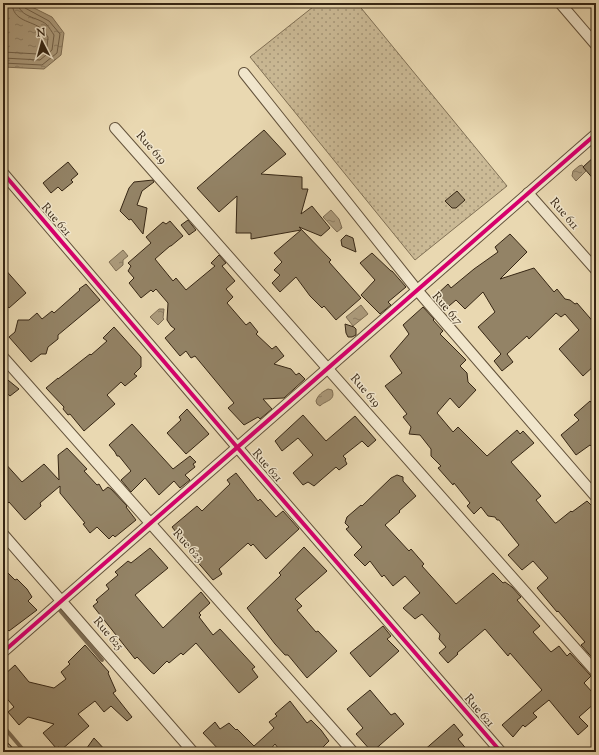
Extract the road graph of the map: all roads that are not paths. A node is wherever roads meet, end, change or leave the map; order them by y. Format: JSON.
{"nodes":[{"id":1,"x":560,"y":3,"type":"edge"},
{"id":2,"x":596,"y":45,"type":"edge"},
{"id":3,"x":244,"y":73,"type":"dead end"},
{"id":4,"x":115,"y":128,"type":"dead end"},
{"id":5,"x":596,"y":134,"type":"edge"},
{"id":6,"x":3,"y":173,"type":"edge"},
{"id":7,"x":528,"y":193,"type":"junction"},
{"id":8,"x":596,"y":270,"type":"edge"},
{"id":9,"x":417,"y":290,"type":"junction"},
{"id":10,"x":3,"y":358,"type":"edge"},
{"id":11,"x":328,"y":368,"type":"junction"},
{"id":12,"x":237,"y":447,"type":"junction"},
{"id":13,"x":596,"y":497,"type":"edge"},
{"id":14,"x":150,"y":524,"type":"junction"},
{"id":15,"x":3,"y":534,"type":"edge"},
{"id":16,"x":62,"y":601,"type":"junction"},
{"id":17,"x":3,"y":652,"type":"edge"},
{"id":18,"x":596,"y":672,"type":"edge"},
{"id":19,"x":3,"y":749,"type":"edge"},
{"id":20,"x":6,"y":752,"type":"edge"},
{"id":21,"x":193,"y":752,"type":"edge"},
{"id":22,"x":352,"y":752,"type":"edge"},
{"id":23,"x":501,"y":752,"type":"edge"}],
"edges":[{"from":1,"to":2,"type":"street"},
{"from":3,"to":9,"type":"street","name":"Rue 617"},
{"from":4,"to":11,"type":"street","name":"Rue 619"},
{"from":5,"to":7,"type":"street"},
{"from":6,"to":12,"type":"street","name":"Rue 621"},
{"from":7,"to":8,"type":"street","name":"Rue 611"},
{"from":7,"to":9,"type":"street"},
{"from":9,"to":11,"type":"street"},
{"from":9,"to":13,"type":"street","name":"Rue 617"},
{"from":10,"to":14,"type":"street","name":"Rue 623"},
{"from":11,"to":12,"type":"street"},
{"from":11,"to":18,"type":"street","name":"Rue 619"},
{"from":12,"to":14,"type":"street"},
{"from":12,"to":23,"type":"street","name":"Rue 621"},
{"from":14,"to":16,"type":"street"},
{"from":14,"to":22,"type":"street","name":"Rue 623"},
{"from":15,"to":16,"type":"street","name":"Rue 625"},
{"from":16,"to":17,"type":"street"},
{"from":16,"to":21,"type":"street","name":"Rue 625"},
{"from":19,"to":20,"type":"street"}]}
